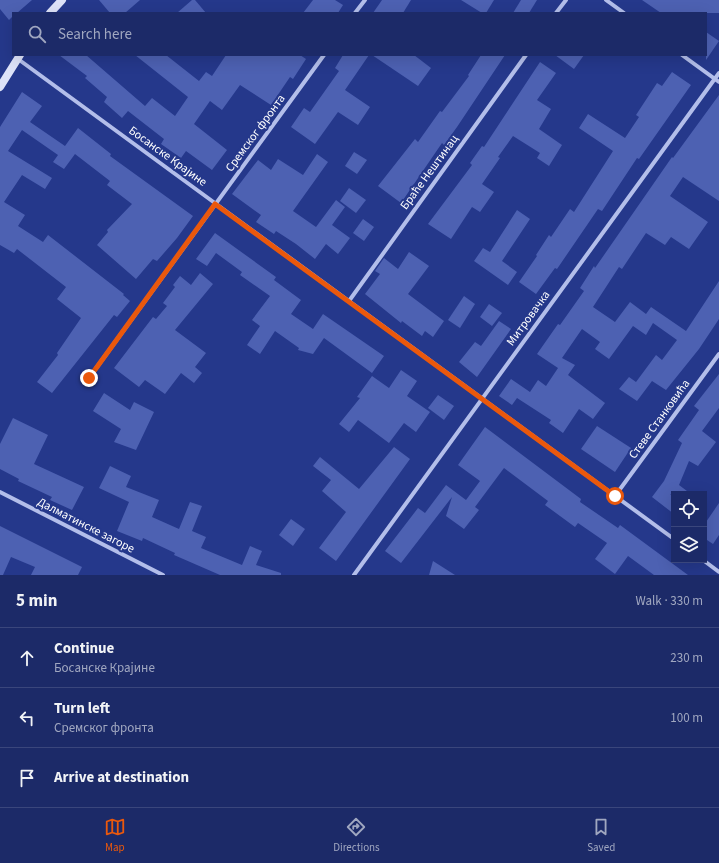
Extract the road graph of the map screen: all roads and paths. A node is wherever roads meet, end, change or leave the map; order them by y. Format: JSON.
{"nodes":[{"id":1,"x":62,"y":0,"type":"edge"},
{"id":2,"x":364,"y":0,"type":"edge"},
{"id":3,"x":566,"y":0,"type":"edge"},
{"id":4,"x":606,"y":0,"type":"edge"},
{"id":5,"x":51,"y":12,"type":"edge"},
{"id":6,"x":356,"y":12,"type":"edge"},
{"id":7,"x":557,"y":12,"type":"edge"},
{"id":8,"x":623,"y":12,"type":"edge"},
{"id":9,"x":323,"y":56,"type":"edge"},
{"id":10,"x":525,"y":56,"type":"edge"},
{"id":11,"x":683,"y":56,"type":"edge"},
{"id":12,"x":19,"y":57,"type":"edge"},
{"id":13,"x":719,"y":73,"type":"edge"},
{"id":14,"x":715,"y":78,"type":"junction"},
{"id":15,"x":719,"y":82,"type":"edge"},
{"id":16,"x":0,"y":88,"type":"edge"},
{"id":17,"x":215,"y":204,"type":"junction"},
{"id":18,"x":348,"y":300,"type":"junction"},
{"id":19,"x":719,"y":354,"type":"edge"},
{"id":20,"x":89,"y":378,"type":"dead end"},
{"id":21,"x":481,"y":399,"type":"junction"},
{"id":22,"x":0,"y":492,"type":"edge"},
{"id":23,"x":615,"y":496,"type":"junction"},
{"id":24,"x":671,"y":537,"type":"edge"},
{"id":25,"x":707,"y":563,"type":"edge"},
{"id":26,"x":719,"y":572,"type":"edge"},
{"id":27,"x":163,"y":575,"type":"edge"},
{"id":28,"x":354,"y":575,"type":"edge"}],
"edges":[{"from":1,"to":5,"type":"street"},
{"from":2,"to":6,"type":"street"},
{"from":3,"to":7,"type":"street"},
{"from":4,"to":8,"type":"street"},
{"from":9,"to":17,"type":"street","name":"Сремског фронта"},
{"from":10,"to":18,"type":"street","name":"Браће Нештинац"},
{"from":11,"to":14,"type":"street"},
{"from":12,"to":16,"type":"street"},
{"from":12,"to":17,"type":"street","name":"Босанске Крајине"},
{"from":13,"to":14,"type":"street","name":"Митровачка"},
{"from":14,"to":15,"type":"street"},
{"from":14,"to":21,"type":"street","name":"Митровачка"},
{"from":17,"to":18,"type":"street","name":"Босанске Крајине"},
{"from":17,"to":20,"type":"street","name":"Сремског фронта"},
{"from":18,"to":21,"type":"street","name":"Босанске Крајине"},
{"from":19,"to":23,"type":"street","name":"Стеве Станковића"},
{"from":21,"to":23,"type":"street","name":"Босанске Крајине"},
{"from":21,"to":28,"type":"street","name":"Митровачка"},
{"from":22,"to":27,"type":"street","name":"Далматинске загоре"},
{"from":23,"to":24,"type":"street","name":"Босанске Крајине"},
{"from":25,"to":26,"type":"street"}]}
